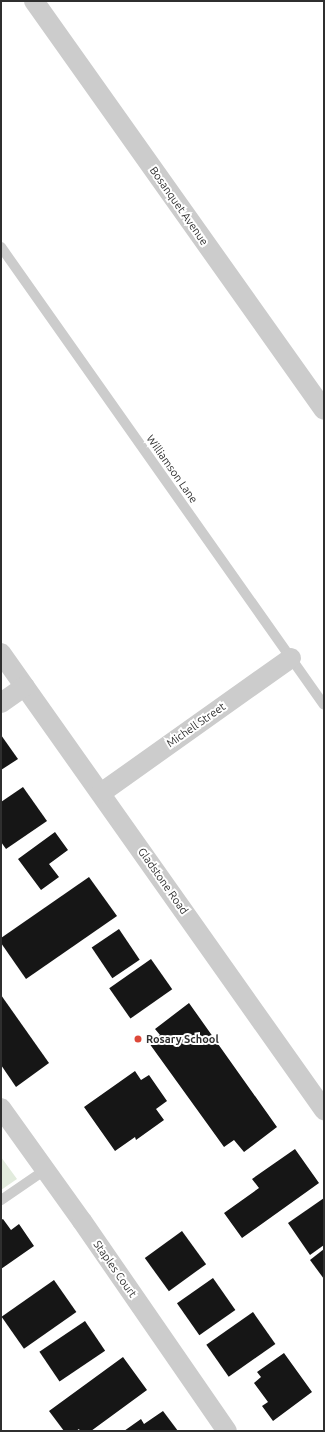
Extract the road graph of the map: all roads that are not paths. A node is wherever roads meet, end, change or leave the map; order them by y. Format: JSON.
{"nodes":[{"id":1,"x":34,"y":1,"type":"edge"},
{"id":2,"x":1,"y":247,"type":"edge"},
{"id":3,"x":324,"y":410,"type":"edge"},
{"id":4,"x":1,"y":653,"type":"edge"},
{"id":5,"x":291,"y":658,"type":"junction"},
{"id":6,"x":25,"y":686,"type":"junction"},
{"id":7,"x":1,"y":703,"type":"edge"},
{"id":8,"x":324,"y":705,"type":"edge"},
{"id":9,"x":101,"y":793,"type":"junction"},
{"id":10,"x":1,"y":1108,"type":"edge"},
{"id":11,"x":324,"y":1110,"type":"edge"},
{"id":12,"x":45,"y":1170,"type":"junction"},
{"id":13,"x":1,"y":1200,"type":"edge"},
{"id":14,"x":227,"y":1431,"type":"edge"}],
"edges":[{"from":1,"to":3,"type":"street","name":"Bosanquet Avenue"},
{"from":2,"to":5,"type":"lane","name":"Williamson Lane"},
{"from":4,"to":6,"type":"street","name":"Gladstone Road"},
{"from":5,"to":8,"type":"lane","name":"Williamson Lane"},
{"from":5,"to":9,"type":"street","name":"Michell Street"},
{"from":6,"to":7,"type":"street"},
{"from":6,"to":9,"type":"street","name":"Gladstone Road"},
{"from":9,"to":11,"type":"street","name":"Gladstone Road"},
{"from":10,"to":12,"type":"street","name":"Staples Court"},
{"from":12,"to":13,"type":"lane"},
{"from":12,"to":14,"type":"street","name":"Staples Court"}]}
